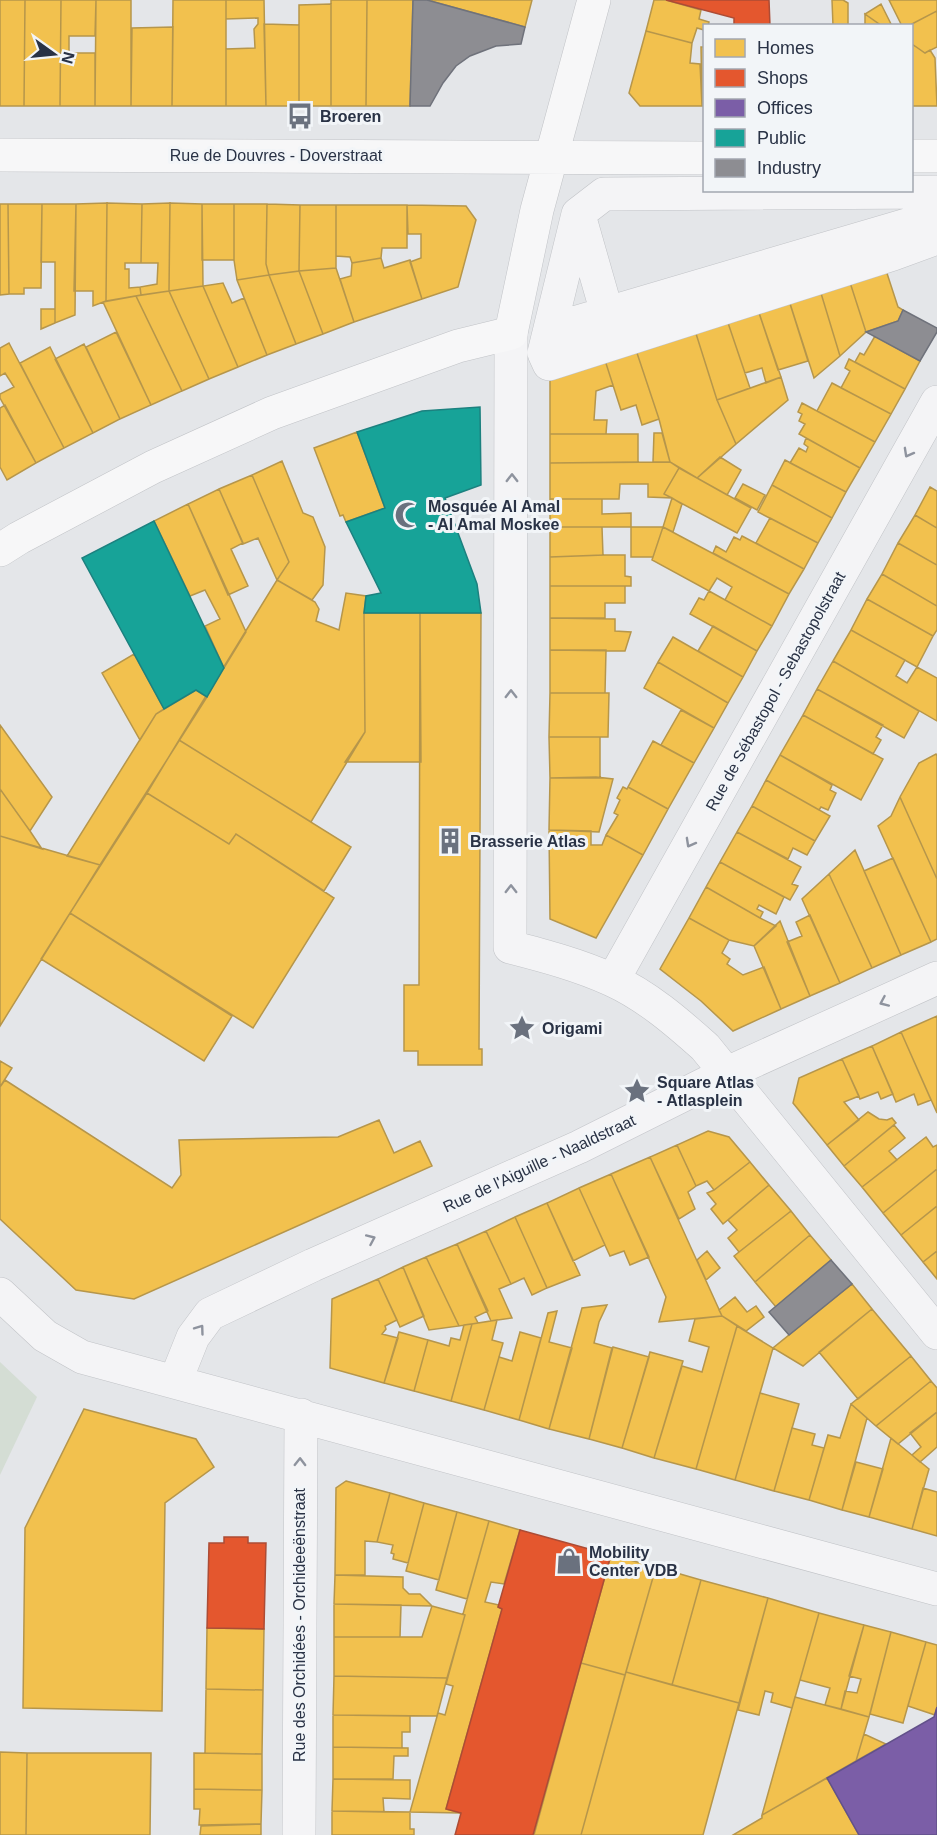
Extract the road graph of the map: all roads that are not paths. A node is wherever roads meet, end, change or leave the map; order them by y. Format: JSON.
{"nodes":[{"id":1,"x":594,"y":0,"type":"edge"},
{"id":2,"x":0,"y":155,"type":"edge"},
{"id":3,"x":913,"y":156,"type":"edge"},
{"id":4,"x":937,"y":156,"type":"edge"},
{"id":5,"x":552,"y":157,"type":"junction"},
{"id":6,"x":703,"y":158,"type":"edge"},
{"id":7,"x":937,"y":192,"type":"edge"},
{"id":8,"x":937,"y":216,"type":"edge"},
{"id":9,"x":579,"y":221,"type":"junction"},
{"id":10,"x":937,"y":238,"type":"edge"},
{"id":11,"x":607,"y":313,"type":"junction"},
{"id":12,"x":550,"y":330,"type":"junction"},
{"id":13,"x":511,"y":333,"type":"junction"},
{"id":14,"x":937,"y":402,"type":"edge"},
{"id":15,"x":0,"y":550,"type":"edge"},
{"id":16,"x":937,"y":978,"type":"edge"},
{"id":17,"x":613,"y":980,"type":"junction"},
{"id":18,"x":725,"y":1074,"type":"junction"},
{"id":19,"x":0,"y":1294,"type":"edge"},
{"id":20,"x":937,"y":1333,"type":"edge"},
{"id":21,"x":175,"y":1382,"type":"junction"},
{"id":22,"x":301,"y":1415,"type":"junction"},
{"id":23,"x":937,"y":1590,"type":"edge"},
{"id":24,"x":299,"y":1835,"type":"edge"}],
"edges":[{"from":1,"to":5,"type":"street"},
{"from":2,"to":5,"type":"street","name":"Rue de Douvres - Doverstraat"},
{"from":3,"to":4,"type":"street"},
{"from":5,"to":6,"type":"street","name":"Rue de Douvres - Doverstraat"},
{"from":5,"to":13,"type":"street"},
{"from":7,"to":9,"type":"street"},
{"from":8,"to":11,"type":"street"},
{"from":9,"to":11,"type":"street"},
{"from":9,"to":12,"type":"street"},
{"from":10,"to":12,"type":"street"},
{"from":11,"to":12,"type":"street"},
{"from":13,"to":15,"type":"street"},
{"from":17,"to":13,"type":"street","one_way":true},
{"from":14,"to":17,"type":"street","name":"Rue de Sébastopol - Sebastopolstraat","one_way":true},
{"from":16,"to":18,"type":"street","name":"Rue de l'Aiguille - Naaldstraat","one_way":true},
{"from":17,"to":18,"type":"street"},
{"from":18,"to":20,"type":"street"},
{"from":21,"to":18,"type":"street","name":"Rue de l'Aiguille - Naaldstraat","one_way":true},
{"from":19,"to":21,"type":"street"},
{"from":21,"to":22,"type":"street"},
{"from":22,"to":23,"type":"street"},
{"from":24,"to":22,"type":"street","name":"Rue des Orchidées - Orchideeënstraat","one_way":true}]}
